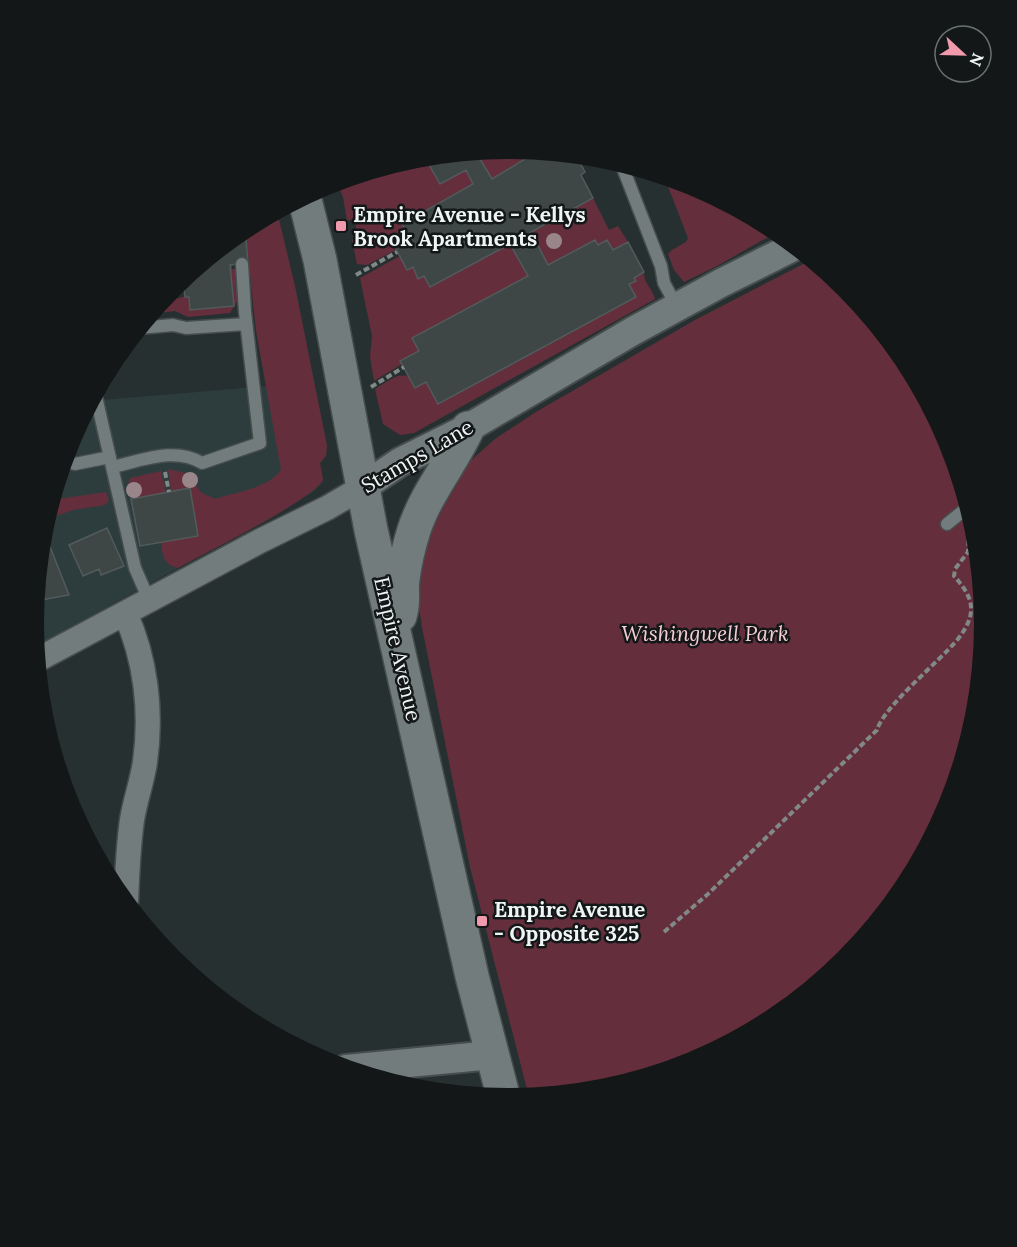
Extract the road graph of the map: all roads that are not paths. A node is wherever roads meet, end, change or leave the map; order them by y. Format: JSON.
{"nodes":[{"id":1,"x":625,"y":173,"type":"edge"},
{"id":2,"x":306,"y":205,"type":"edge"},
{"id":3,"x":786,"y":251,"type":"edge"},
{"id":4,"x":242,"y":264,"type":"dead end"},
{"id":5,"x":677,"y":307,"type":"junction"},
{"id":6,"x":246,"y":324,"type":"junction"},
{"id":7,"x":151,"y":327,"type":"edge"},
{"id":8,"x":99,"y":404,"type":"edge"},
{"id":9,"x":468,"y":428,"type":"junction"},
{"id":10,"x":111,"y":462,"type":"junction"},
{"id":11,"x":72,"y":463,"type":"edge"},
{"id":12,"x":363,"y":487,"type":"junction"},
{"id":13,"x":960,"y":513,"type":"edge"},
{"id":14,"x":947,"y":524,"type":"dead end"},
{"id":15,"x":149,"y":600,"type":"junction"},
{"id":16,"x":125,"y":613,"type":"junction"},
{"id":17,"x":395,"y":632,"type":"junction"},
{"id":18,"x":44,"y":656,"type":"edge"},
{"id":19,"x":127,"y":888,"type":"edge"},
{"id":20,"x":492,"y":1055,"type":"junction"},
{"id":21,"x":368,"y":1067,"type":"edge"},
{"id":22,"x":501,"y":1088,"type":"edge"}],
"edges":[{"from":1,"to":5,"type":"lane"},
{"from":2,"to":12,"type":"main road","name":"Empire Avenue"},
{"from":3,"to":5,"type":"street","name":"Stamps Lane"},
{"from":4,"to":6,"type":"lane"},
{"from":5,"to":9,"type":"street","name":"Stamps Lane"},
{"from":6,"to":7,"type":"lane"},
{"from":6,"to":10,"type":"lane"},
{"from":8,"to":10,"type":"lane"},
{"from":9,"to":12,"type":"street","name":"Stamps Lane"},
{"from":9,"to":17,"type":"main road"},
{"from":10,"to":11,"type":"lane"},
{"from":10,"to":15,"type":"lane"},
{"from":12,"to":15,"type":"street","name":"Stamps Lane"},
{"from":12,"to":17,"type":"main road","name":"Empire Avenue"},
{"from":13,"to":14,"type":"lane"},
{"from":15,"to":16,"type":"street","name":"Stamps Lane"},
{"from":16,"to":18,"type":"street","name":"Stamps Lane"},
{"from":16,"to":19,"type":"street"},
{"from":17,"to":20,"type":"main road","name":"Empire Avenue"},
{"from":20,"to":21,"type":"street"},
{"from":20,"to":22,"type":"main road","name":"Empire Avenue"}]}
